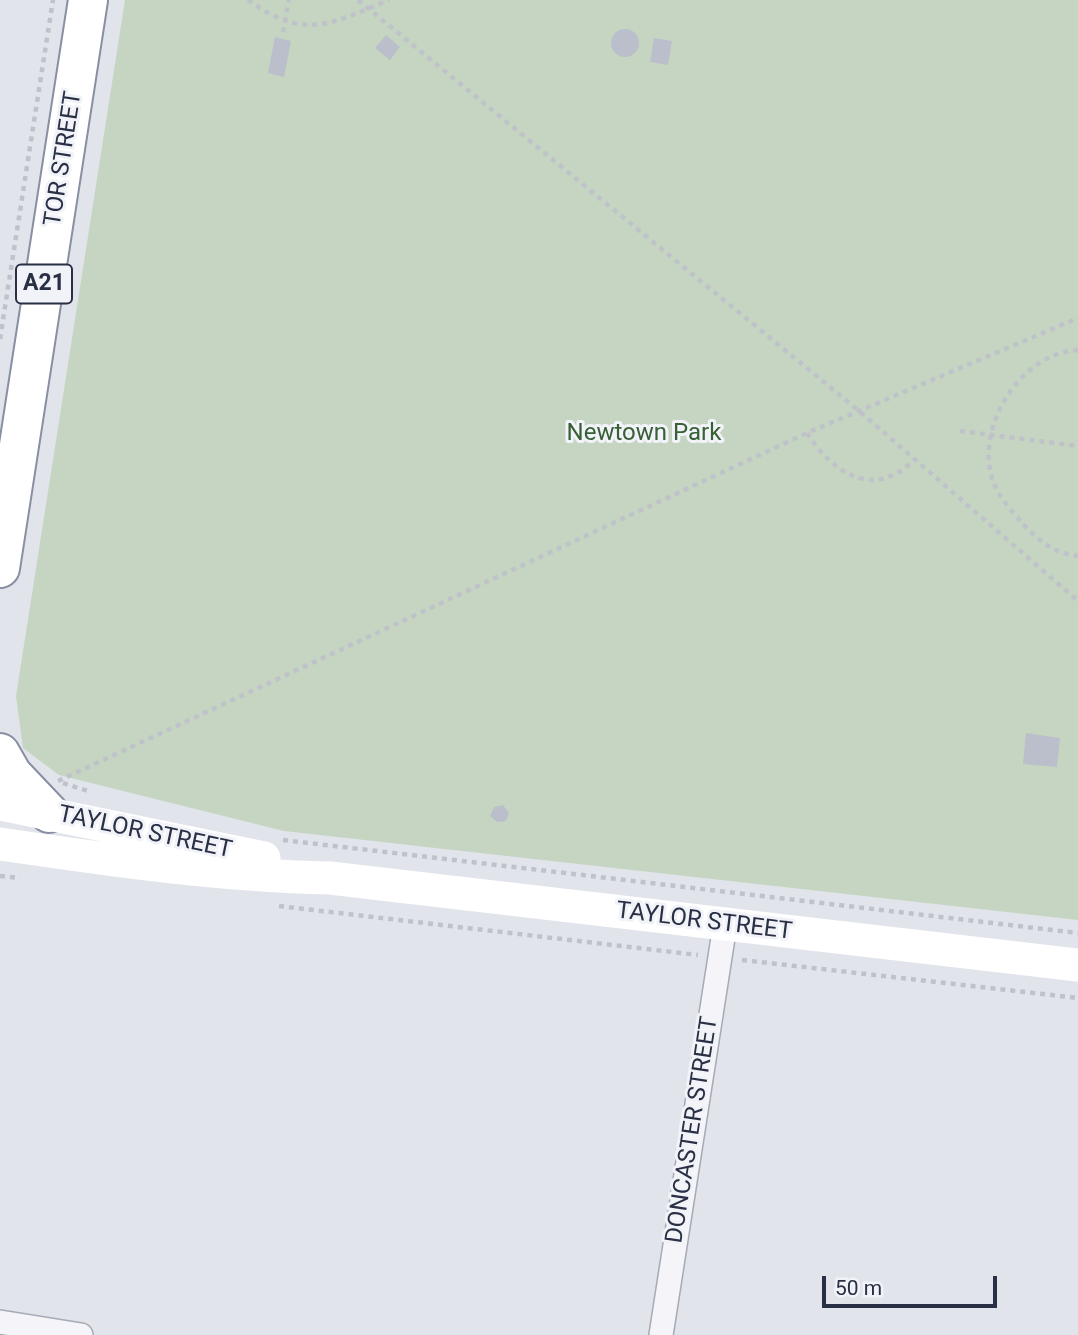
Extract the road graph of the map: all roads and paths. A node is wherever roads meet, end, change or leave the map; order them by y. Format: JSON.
{"nodes":[{"id":1,"x":53,"y":0,"type":"edge"},
{"id":2,"x":88,"y":0,"type":"edge"},
{"id":3,"x":248,"y":0,"type":"edge"},
{"id":4,"x":289,"y":0,"type":"edge"},
{"id":5,"x":358,"y":0,"type":"edge"},
{"id":6,"x":389,"y":0,"type":"edge"},
{"id":7,"x":369,"y":8,"type":"junction"},
{"id":8,"x":285,"y":21,"type":"junction"},
{"id":9,"x":283,"y":32,"type":"dead end"},
{"id":10,"x":1078,"y":318,"type":"edge"},
{"id":11,"x":0,"y":339,"type":"edge"},
{"id":12,"x":1078,"y":350,"type":"edge"},
{"id":13,"x":858,"y":410,"type":"junction"},
{"id":14,"x":960,"y":431,"type":"dead end"},
{"id":15,"x":807,"y":433,"type":"junction"},
{"id":16,"x":991,"y":435,"type":"junction"},
{"id":17,"x":1078,"y":446,"type":"edge"},
{"id":18,"x":915,"y":459,"type":"junction"},
{"id":19,"x":1078,"y":555,"type":"edge"},
{"id":20,"x":0,"y":568,"type":"edge"},
{"id":21,"x":1078,"y":601,"type":"edge"},
{"id":22,"x":0,"y":754,"type":"edge"},
{"id":23,"x":45,"y":776,"type":"dead end"},
{"id":24,"x":98,"y":794,"type":"dead end"},
{"id":25,"x":53,"y":797,"type":"junction"},
{"id":26,"x":0,"y":804,"type":"edge"},
{"id":27,"x":275,"y":838,"type":"dead end"},
{"id":28,"x":0,"y":844,"type":"edge"},
{"id":29,"x":0,"y":876,"type":"edge"},
{"id":30,"x":25,"y":878,"type":"dead end"},
{"id":31,"x":330,"y":878,"type":"junction"},
{"id":32,"x":266,"y":905,"type":"dead end"},
{"id":33,"x":725,"y":925,"type":"junction"},
{"id":34,"x":1078,"y":933,"type":"edge"},
{"id":35,"x":720,"y":957,"type":"junction"},
{"id":36,"x":1078,"y":965,"type":"edge"},
{"id":37,"x":1078,"y":998,"type":"edge"},
{"id":38,"x":0,"y":1322,"type":"edge"},
{"id":39,"x":81,"y":1335,"type":"edge"},
{"id":40,"x":661,"y":1335,"type":"edge"}],
"edges":[{"from":1,"to":11,"type":"path"},
{"from":2,"to":20,"type":"highway","name":"TOR STREET","number":"A21"},
{"from":3,"to":8,"type":"path"},
{"from":4,"to":8,"type":"path"},
{"from":5,"to":7,"type":"path"},
{"from":6,"to":7,"type":"path"},
{"from":7,"to":8,"type":"path"},
{"from":7,"to":13,"type":"path"},
{"from":8,"to":9,"type":"path"},
{"from":10,"to":13,"type":"path"},
{"from":12,"to":16,"type":"path"},
{"from":13,"to":15,"type":"path"},
{"from":13,"to":18,"type":"path"},
{"from":14,"to":16,"type":"path"},
{"from":15,"to":18,"type":"path"},
{"from":15,"to":25,"type":"path"},
{"from":16,"to":17,"type":"path"},
{"from":16,"to":19,"type":"path"},
{"from":18,"to":21,"type":"path"},
{"from":22,"to":25,"type":"highway"},
{"from":23,"to":25,"type":"path"},
{"from":24,"to":25,"type":"path"},
{"from":25,"to":26,"type":"street","name":"TAYLOR STREET"},
{"from":25,"to":31,"type":"street","name":"TAYLOR STREET"},
{"from":27,"to":34,"type":"path"},
{"from":28,"to":31,"type":"street","name":"TAYLOR STREET"},
{"from":29,"to":30,"type":"path"},
{"from":31,"to":33,"type":"street","name":"TAYLOR STREET"},
{"from":32,"to":35,"type":"path"},
{"from":33,"to":35,"type":"street","name":"DONCASTER STREET"},
{"from":33,"to":36,"type":"street","name":"TAYLOR STREET"},
{"from":35,"to":37,"type":"path"},
{"from":35,"to":40,"type":"street","name":"DONCASTER STREET"},
{"from":38,"to":39,"type":"street"}]}
